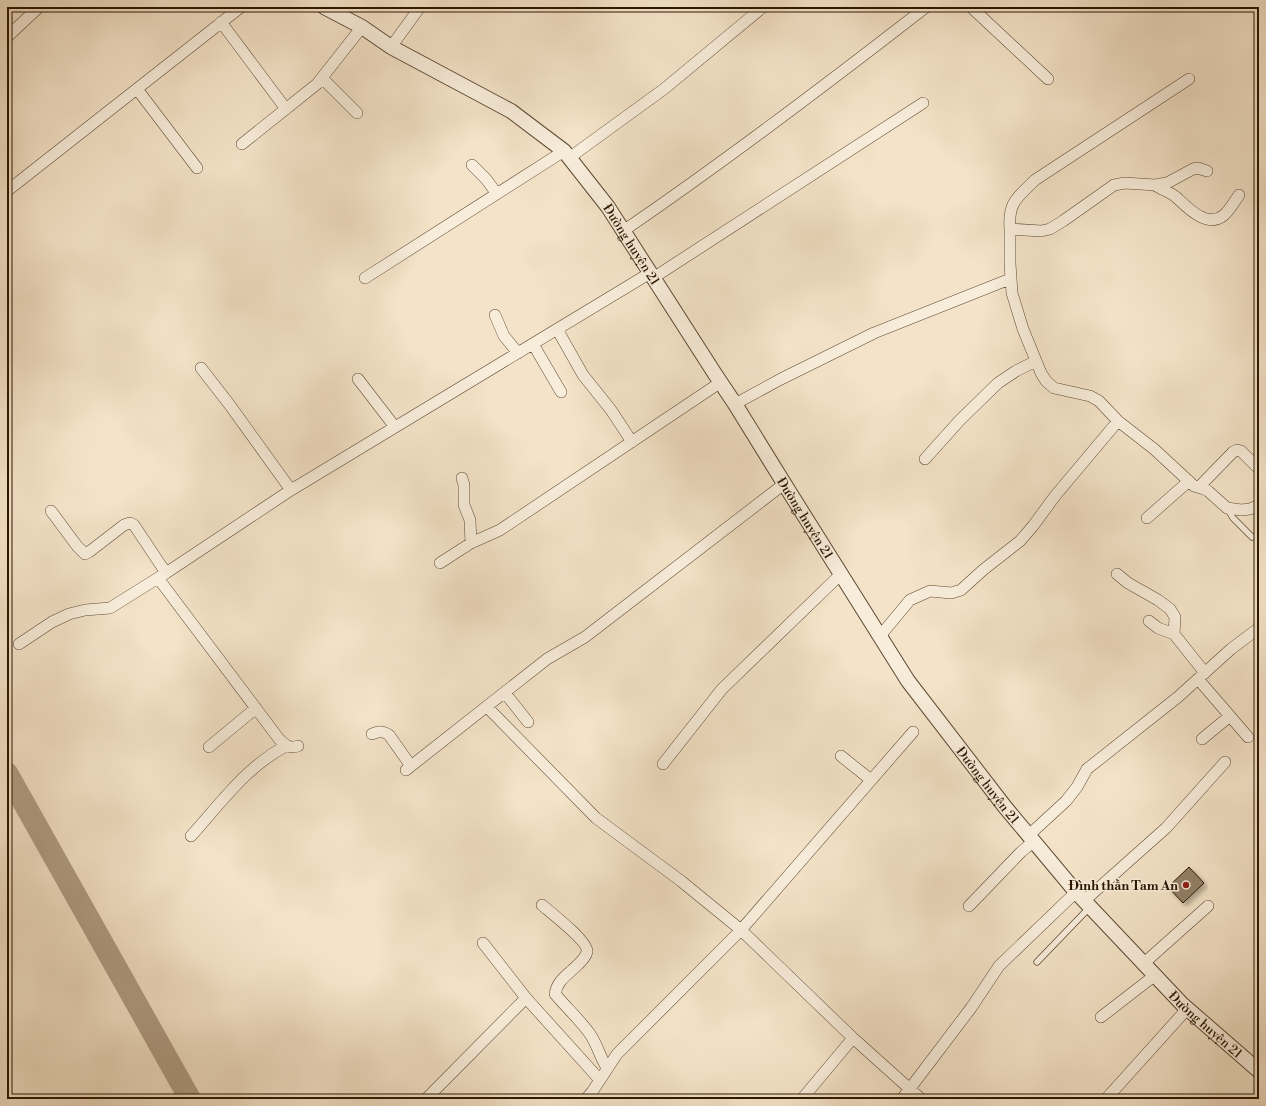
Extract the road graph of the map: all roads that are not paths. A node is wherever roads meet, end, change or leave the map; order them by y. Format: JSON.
{"nodes":[{"id":1,"x":39,"y":7,"type":"edge"},
{"id":2,"x":241,"y":7,"type":"edge"},
{"id":3,"x":324,"y":7,"type":"edge"},
{"id":4,"x":420,"y":7,"type":"edge"},
{"id":5,"x":763,"y":7,"type":"edge"},
{"id":6,"x":926,"y":7,"type":"edge"},
{"id":7,"x":971,"y":7,"type":"edge"},
{"id":8,"x":221,"y":22,"type":"junction"},
{"id":9,"x":362,"y":27,"type":"junction"},
{"id":10,"x":7,"y":37,"type":"edge"},
{"id":11,"x":391,"y":47,"type":"junction"},
{"id":12,"x":322,"y":78,"type":"junction"},
{"id":13,"x":1189,"y":78,"type":"dead end"},
{"id":14,"x":1048,"y":79,"type":"dead end"},
{"id":15,"x":137,"y":89,"type":"junction"},
{"id":16,"x":923,"y":103,"type":"dead end"},
{"id":17,"x":286,"y":109,"type":"junction"},
{"id":18,"x":357,"y":113,"type":"dead end"},
{"id":19,"x":242,"y":144,"type":"dead end"},
{"id":20,"x":567,"y":154,"type":"junction"},
{"id":21,"x":472,"y":165,"type":"dead end"},
{"id":22,"x":197,"y":168,"type":"dead end"},
{"id":23,"x":1207,"y":171,"type":"dead end"},
{"id":24,"x":1155,"y":184,"type":"junction"},
{"id":25,"x":7,"y":191,"type":"edge"},
{"id":26,"x":496,"y":194,"type":"junction"},
{"id":27,"x":1239,"y":195,"type":"dead end"},
{"id":28,"x":1010,"y":229,"type":"junction"},
{"id":29,"x":623,"y":231,"type":"junction"},
{"id":30,"x":652,"y":276,"type":"junction"},
{"id":31,"x":365,"y":278,"type":"dead end"},
{"id":32,"x":1010,"y":279,"type":"junction"},
{"id":33,"x":495,"y":315,"type":"dead end"},
{"id":34,"x":557,"y":329,"type":"junction"},
{"id":35,"x":532,"y":344,"type":"junction"},
{"id":36,"x":518,"y":353,"type":"junction"},
{"id":37,"x":1036,"y":361,"type":"junction"},
{"id":38,"x":201,"y":368,"type":"dead end"},
{"id":39,"x":358,"y":379,"type":"dead end"},
{"id":40,"x":721,"y":382,"type":"junction"},
{"id":41,"x":561,"y":392,"type":"dead end"},
{"id":42,"x":735,"y":404,"type":"junction"},
{"id":43,"x":1118,"y":421,"type":"junction"},
{"id":44,"x":396,"y":427,"type":"junction"},
{"id":45,"x":632,"y":442,"type":"junction"},
{"id":46,"x":925,"y":459,"type":"dead end"},
{"id":47,"x":1259,"y":469,"type":"edge"},
{"id":48,"x":462,"y":478,"type":"dead end"},
{"id":49,"x":1189,"y":481,"type":"junction"},
{"id":50,"x":784,"y":484,"type":"junction"},
{"id":51,"x":1200,"y":487,"type":"junction"},
{"id":52,"x":291,"y":490,"type":"junction"},
{"id":53,"x":1259,"y":505,"type":"edge"},
{"id":54,"x":1227,"y":508,"type":"junction"},
{"id":55,"x":51,"y":511,"type":"dead end"},
{"id":56,"x":1147,"y":518,"type":"dead end"},
{"id":57,"x":1252,"y":537,"type":"dead end"},
{"id":58,"x":471,"y":543,"type":"junction"},
{"id":59,"x":440,"y":563,"type":"dead end"},
{"id":60,"x":841,"y":574,"type":"junction"},
{"id":61,"x":1117,"y":574,"type":"dead end"},
{"id":62,"x":162,"y":575,"type":"junction"},
{"id":63,"x":1149,"y":621,"type":"dead end"},
{"id":64,"x":1259,"y":628,"type":"edge"},
{"id":65,"x":1174,"y":634,"type":"junction"},
{"id":66,"x":880,"y":636,"type":"junction"},
{"id":67,"x":19,"y":644,"type":"dead end"},
{"id":68,"x":1202,"y":676,"type":"junction"},
{"id":69,"x":505,"y":693,"type":"junction"},
{"id":70,"x":487,"y":707,"type":"junction"},
{"id":71,"x":256,"y":708,"type":"junction"},
{"id":72,"x":1230,"y":716,"type":"junction"},
{"id":73,"x":528,"y":722,"type":"dead end"},
{"id":74,"x":913,"y":732,"type":"dead end"},
{"id":75,"x":372,"y":734,"type":"dead end"},
{"id":76,"x":1248,"y":737,"type":"dead end"},
{"id":77,"x":1202,"y":739,"type":"dead end"},
{"id":78,"x":286,"y":746,"type":"junction"},
{"id":79,"x":298,"y":746,"type":"dead end"},
{"id":80,"x":210,"y":747,"type":"dead end"},
{"id":81,"x":841,"y":756,"type":"dead end"},
{"id":82,"x":1225,"y":762,"type":"dead end"},
{"id":83,"x":663,"y":764,"type":"dead end"},
{"id":84,"x":871,"y":780,"type":"junction"},
{"id":85,"x":191,"y":836,"type":"dead end"},
{"id":86,"x":1031,"y":838,"type":"junction"},
{"id":87,"x":1083,"y":900,"type":"junction"},
{"id":88,"x":542,"y":905,"type":"dead end"},
{"id":89,"x":969,"y":906,"type":"dead end"},
{"id":90,"x":1208,"y":906,"type":"dead end"},
{"id":91,"x":740,"y":930,"type":"junction"},
{"id":92,"x":483,"y":943,"type":"dead end"},
{"id":93,"x":1037,"y":962,"type":"dead end"},
{"id":94,"x":1143,"y":964,"type":"junction"},
{"id":95,"x":1154,"y":976,"type":"junction"},
{"id":96,"x":526,"y":998,"type":"junction"},
{"id":97,"x":1187,"y":1009,"type":"junction"},
{"id":98,"x":1101,"y":1017,"type":"dead end"},
{"id":99,"x":853,"y":1038,"type":"junction"},
{"id":100,"x":607,"y":1068,"type":"junction"},
{"id":101,"x":1259,"y":1071,"type":"edge"},
{"id":102,"x":600,"y":1080,"type":"junction"},
{"id":103,"x":911,"y":1089,"type":"junction"},
{"id":104,"x":426,"y":1099,"type":"edge"},
{"id":105,"x":586,"y":1099,"type":"edge"},
{"id":106,"x":802,"y":1099,"type":"edge"},
{"id":107,"x":902,"y":1099,"type":"edge"},
{"id":108,"x":921,"y":1099,"type":"edge"},
{"id":109,"x":1106,"y":1099,"type":"edge"}],
"edges":[{"from":1,"to":10,"type":"street"},
{"from":2,"to":8,"type":"street"},
{"from":3,"to":9,"type":"street","name":"Đường huyện 21"},
{"from":4,"to":11,"type":"street"},
{"from":5,"to":20,"type":"street"},
{"from":6,"to":29,"type":"street"},
{"from":7,"to":14,"type":"street"},
{"from":8,"to":15,"type":"street"},
{"from":8,"to":17,"type":"street"},
{"from":9,"to":11,"type":"street","name":"Đường huyện 21"},
{"from":9,"to":12,"type":"street"},
{"from":11,"to":20,"type":"street","name":"Đường huyện 21"},
{"from":12,"to":17,"type":"street"},
{"from":12,"to":18,"type":"street"},
{"from":13,"to":28,"type":"street"},
{"from":15,"to":22,"type":"street"},
{"from":15,"to":25,"type":"street"},
{"from":16,"to":30,"type":"street"},
{"from":17,"to":19,"type":"street"},
{"from":20,"to":26,"type":"street"},
{"from":20,"to":29,"type":"street","name":"Đường huyện 21"},
{"from":21,"to":26,"type":"street"},
{"from":23,"to":24,"type":"street"},
{"from":24,"to":27,"type":"street"},
{"from":24,"to":28,"type":"street"},
{"from":26,"to":31,"type":"street"},
{"from":28,"to":32,"type":"street"},
{"from":29,"to":30,"type":"street","name":"Đường huyện 21"},
{"from":30,"to":34,"type":"street"},
{"from":30,"to":40,"type":"street","name":"Đường huyện 21"},
{"from":32,"to":37,"type":"street"},
{"from":32,"to":42,"type":"street"},
{"from":33,"to":36,"type":"street"},
{"from":34,"to":35,"type":"street"},
{"from":34,"to":45,"type":"street"},
{"from":35,"to":36,"type":"street"},
{"from":35,"to":41,"type":"street"},
{"from":36,"to":44,"type":"street"},
{"from":37,"to":43,"type":"street"},
{"from":37,"to":46,"type":"street"},
{"from":38,"to":52,"type":"street"},
{"from":39,"to":44,"type":"street"},
{"from":40,"to":42,"type":"street","name":"Đường huyện 21"},
{"from":40,"to":45,"type":"street"},
{"from":42,"to":50,"type":"street","name":"Đường huyện 21"},
{"from":43,"to":49,"type":"street"},
{"from":43,"to":66,"type":"street"},
{"from":44,"to":52,"type":"street"},
{"from":45,"to":58,"type":"street"},
{"from":47,"to":51,"type":"street"},
{"from":48,"to":58,"type":"street"},
{"from":49,"to":51,"type":"street"},
{"from":49,"to":56,"type":"street"},
{"from":50,"to":60,"type":"street","name":"Đường huyện 21"},
{"from":50,"to":69,"type":"street"},
{"from":51,"to":54,"type":"street"},
{"from":52,"to":62,"type":"street"},
{"from":53,"to":54,"type":"street"},
{"from":54,"to":57,"type":"lane"},
{"from":55,"to":62,"type":"street"},
{"from":58,"to":59,"type":"street"},
{"from":60,"to":66,"type":"street","name":"Đường huyện 21"},
{"from":60,"to":83,"type":"street"},
{"from":61,"to":65,"type":"street"},
{"from":62,"to":67,"type":"street"},
{"from":62,"to":71,"type":"street"},
{"from":63,"to":65,"type":"street"},
{"from":64,"to":68,"type":"street"},
{"from":65,"to":68,"type":"street"},
{"from":66,"to":86,"type":"street","name":"Đường huyện 21"},
{"from":68,"to":72,"type":"street"},
{"from":68,"to":86,"type":"street"},
{"from":69,"to":70,"type":"street"},
{"from":69,"to":73,"type":"street"},
{"from":70,"to":75,"type":"street"},
{"from":70,"to":91,"type":"street"},
{"from":71,"to":78,"type":"street"},
{"from":71,"to":80,"type":"street"},
{"from":72,"to":76,"type":"street"},
{"from":72,"to":77,"type":"street"},
{"from":74,"to":84,"type":"street"},
{"from":78,"to":79,"type":"street"},
{"from":78,"to":85,"type":"street"},
{"from":81,"to":84,"type":"street"},
{"from":82,"to":87,"type":"street"},
{"from":84,"to":91,"type":"street"},
{"from":86,"to":87,"type":"street","name":"Đường huyện 21"},
{"from":86,"to":89,"type":"street"},
{"from":87,"to":93,"type":"lane"},
{"from":87,"to":94,"type":"street","name":"Đường huyện 21"},
{"from":87,"to":103,"type":"street"},
{"from":88,"to":100,"type":"street"},
{"from":90,"to":94,"type":"street"},
{"from":91,"to":99,"type":"street"},
{"from":91,"to":100,"type":"street"},
{"from":92,"to":96,"type":"street"},
{"from":94,"to":95,"type":"street","name":"Đường huyện 21"},
{"from":95,"to":97,"type":"street","name":"Đường huyện 21"},
{"from":95,"to":98,"type":"street"},
{"from":96,"to":102,"type":"street"},
{"from":96,"to":104,"type":"street"},
{"from":97,"to":101,"type":"street","name":"Đường huyện 21"},
{"from":97,"to":109,"type":"street"},
{"from":99,"to":103,"type":"street"},
{"from":99,"to":106,"type":"street"},
{"from":100,"to":102,"type":"street"},
{"from":102,"to":105,"type":"street"},
{"from":103,"to":107,"type":"street"},
{"from":103,"to":108,"type":"street"}]}
